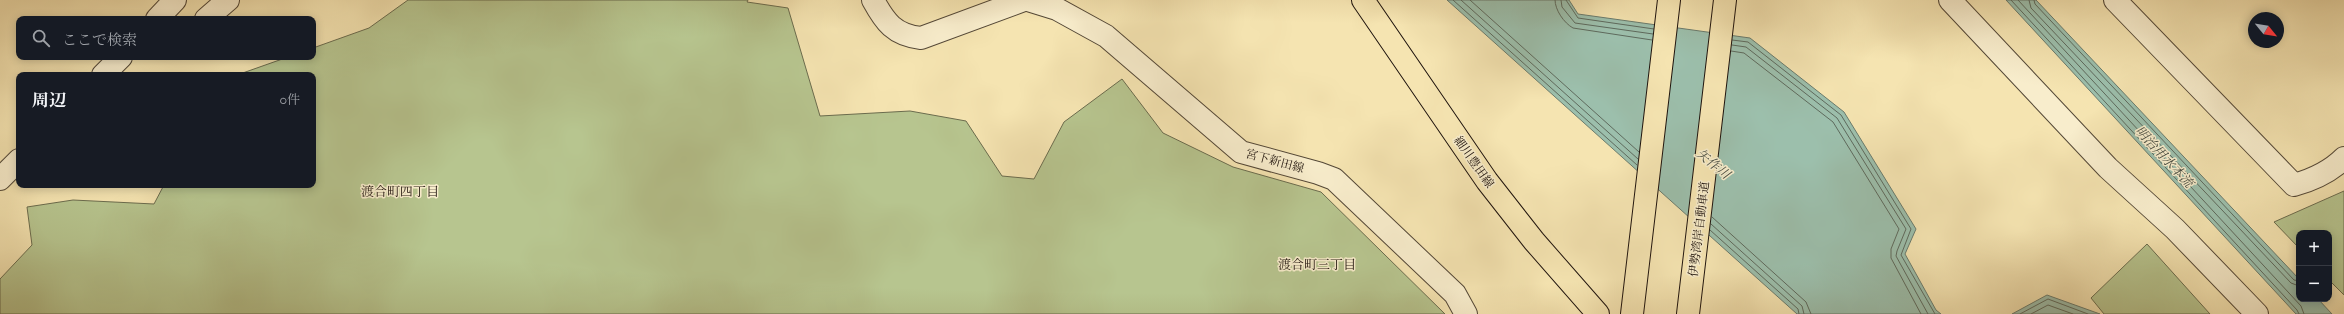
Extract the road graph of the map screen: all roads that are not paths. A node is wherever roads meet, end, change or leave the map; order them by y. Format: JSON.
{"nodes":[{"id":1,"x":175,"y":0,"type":"edge"},
{"id":2,"x":228,"y":0,"type":"edge"},
{"id":3,"x":873,"y":0,"type":"edge"},
{"id":4,"x":1024,"y":0,"type":"edge"},
{"id":5,"x":1028,"y":0,"type":"edge"},
{"id":6,"x":1363,"y":0,"type":"edge"},
{"id":7,"x":1668,"y":0,"type":"edge"},
{"id":8,"x":1725,"y":0,"type":"edge"},
{"id":9,"x":1950,"y":0,"type":"edge"},
{"id":10,"x":2116,"y":0,"type":"edge"},
{"id":11,"x":160,"y":16,"type":"edge"},
{"id":12,"x":209,"y":16,"type":"edge"},
{"id":13,"x":118,"y":60,"type":"edge"},
{"id":14,"x":106,"y":72,"type":"edge"},
{"id":15,"x":2344,"y":158,"type":"edge"},
{"id":16,"x":16,"y":163,"type":"edge"},
{"id":17,"x":0,"y":179,"type":"edge"},
{"id":18,"x":1466,"y":314,"type":"edge"},
{"id":19,"x":1598,"y":314,"type":"edge"},
{"id":20,"x":1632,"y":314,"type":"edge"},
{"id":21,"x":1688,"y":314,"type":"edge"},
{"id":22,"x":2257,"y":314,"type":"edge"}],
"edges":[{"from":1,"to":11,"type":"street"},
{"from":2,"to":12,"type":"street"},
{"from":3,"to":4,"type":"street"},
{"from":5,"to":18,"type":"street","name":"宮下新田線"},
{"from":6,"to":19,"type":"main road","name":"細川豊田線"},
{"from":7,"to":20,"type":"main road"},
{"from":8,"to":21,"type":"main road","name":"伊勢湾岸自動車道"},
{"from":9,"to":22,"type":"street"},
{"from":10,"to":15,"type":"street"},
{"from":13,"to":14,"type":"street"},
{"from":16,"to":17,"type":"street"}]}
